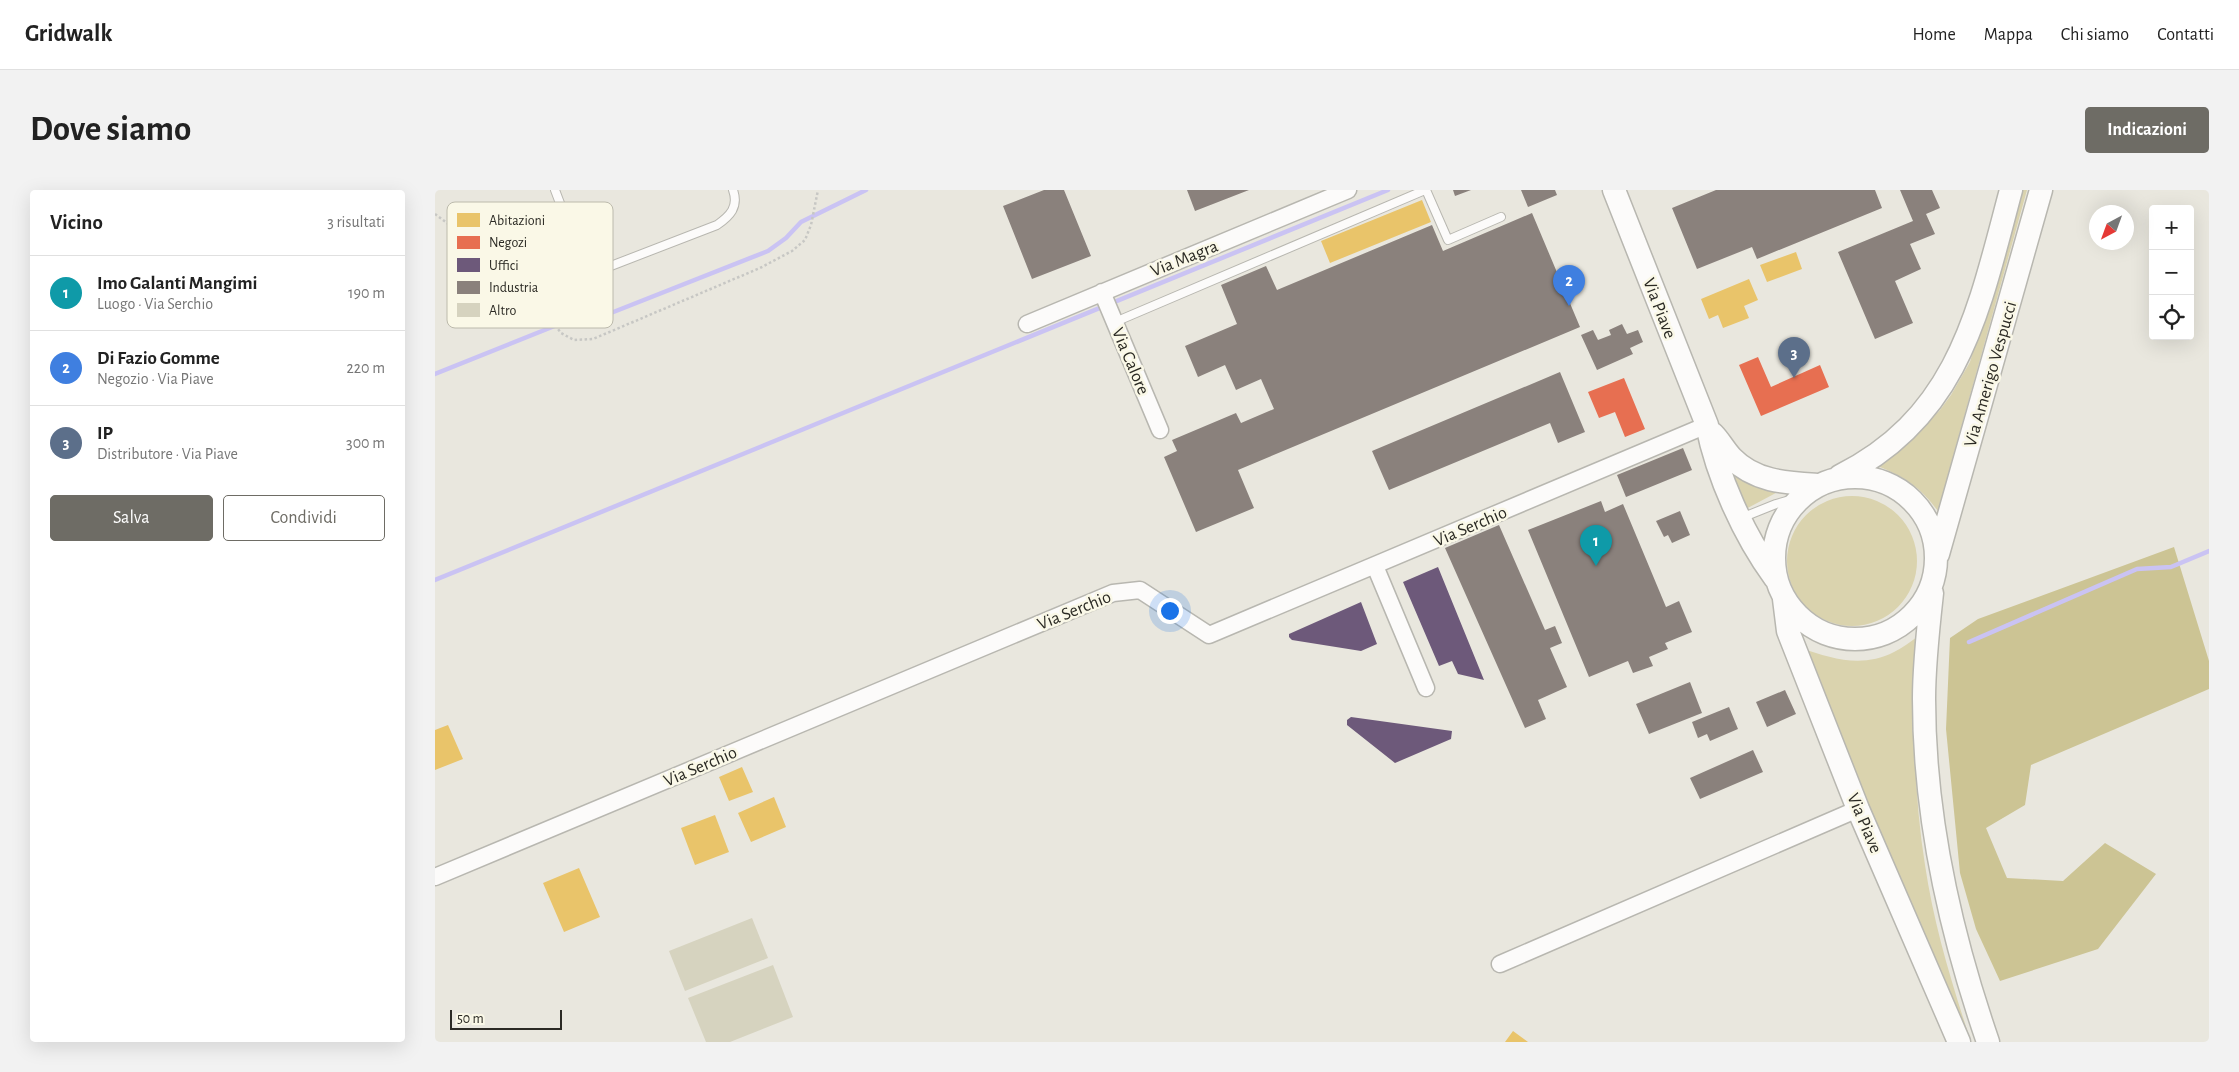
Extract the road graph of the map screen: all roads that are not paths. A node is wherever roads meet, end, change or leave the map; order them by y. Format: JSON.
{"nodes":[{"id":1,"x":555,"y":190,"type":"edge"},
{"id":2,"x":733,"y":190,"type":"edge"},
{"id":3,"x":1425,"y":190,"type":"edge"},
{"id":4,"x":1614,"y":190,"type":"edge"},
{"id":5,"x":2011,"y":190,"type":"edge"},
{"id":6,"x":2041,"y":190,"type":"edge"},
{"id":7,"x":1343,"y":191,"type":"edge"},
{"id":8,"x":560,"y":202,"type":"edge"},
{"id":9,"x":1501,"y":217,"type":"dead end"},
{"id":10,"x":613,"y":265,"type":"edge"},
{"id":11,"x":1102,"y":292,"type":"junction"},
{"id":12,"x":1115,"y":322,"type":"junction"},
{"id":13,"x":1027,"y":324,"type":"dead end"},
{"id":14,"x":1707,"y":425,"type":"junction"},
{"id":15,"x":1160,"y":430,"type":"dead end"},
{"id":16,"x":1826,"y":482,"type":"junction"},
{"id":17,"x":1800,"y":497,"type":"junction"},
{"id":18,"x":1740,"y":518,"type":"junction"},
{"id":19,"x":1937,"y":557,"type":"junction"},
{"id":20,"x":1375,"y":566,"type":"junction"},
{"id":21,"x":1776,"y":578,"type":"junction"},
{"id":22,"x":1933,"y":586,"type":"junction"},
{"id":23,"x":1784,"y":599,"type":"junction"},
{"id":24,"x":1426,"y":688,"type":"dead end"},
{"id":25,"x":1858,"y":809,"type":"junction"},
{"id":26,"x":435,"y":877,"type":"edge"},
{"id":27,"x":1501,"y":964,"type":"dead end"},
{"id":28,"x":1959,"y":1042,"type":"edge"},
{"id":29,"x":1988,"y":1042,"type":"edge"}],
"edges":[{"from":1,"to":8,"type":"lane"},
{"from":2,"to":10,"type":"lane"},
{"from":3,"to":9,"type":"lane"},
{"from":3,"to":12,"type":"lane"},
{"from":4,"to":14,"type":"main road","name":"Via Piave"},
{"from":5,"to":16,"type":"main road","name":"Via Amerigo Vespucci"},
{"from":6,"to":19,"type":"main road","name":"Via Amerigo Vespucci"},
{"from":7,"to":11,"type":"street","name":"Via Magra"},
{"from":11,"to":12,"type":"street","name":"Via Calore"},
{"from":11,"to":13,"type":"street","name":"Via Magra"},
{"from":12,"to":15,"type":"street","name":"Via Calore"},
{"from":14,"to":16,"type":"main road","name":"Via Piave"},
{"from":14,"to":18,"type":"main road","name":"Via Piave"},
{"from":14,"to":20,"type":"street","name":"Via Serchio"},
{"from":16,"to":17,"type":"main road"},
{"from":16,"to":19,"type":"main road"},
{"from":17,"to":18,"type":"lane"},
{"from":17,"to":21,"type":"main road"},
{"from":18,"to":21,"type":"main road","name":"Via Piave"},
{"from":19,"to":22,"type":"main road"},
{"from":20,"to":24,"type":"street"},
{"from":20,"to":26,"type":"street","name":"Via Serchio"},
{"from":21,"to":23,"type":"main road"},
{"from":22,"to":23,"type":"main road"},
{"from":22,"to":29,"type":"main road"},
{"from":23,"to":25,"type":"main road","name":"Via Piave"},
{"from":25,"to":27,"type":"street"},
{"from":25,"to":28,"type":"main road","name":"Via Piave"}]}
